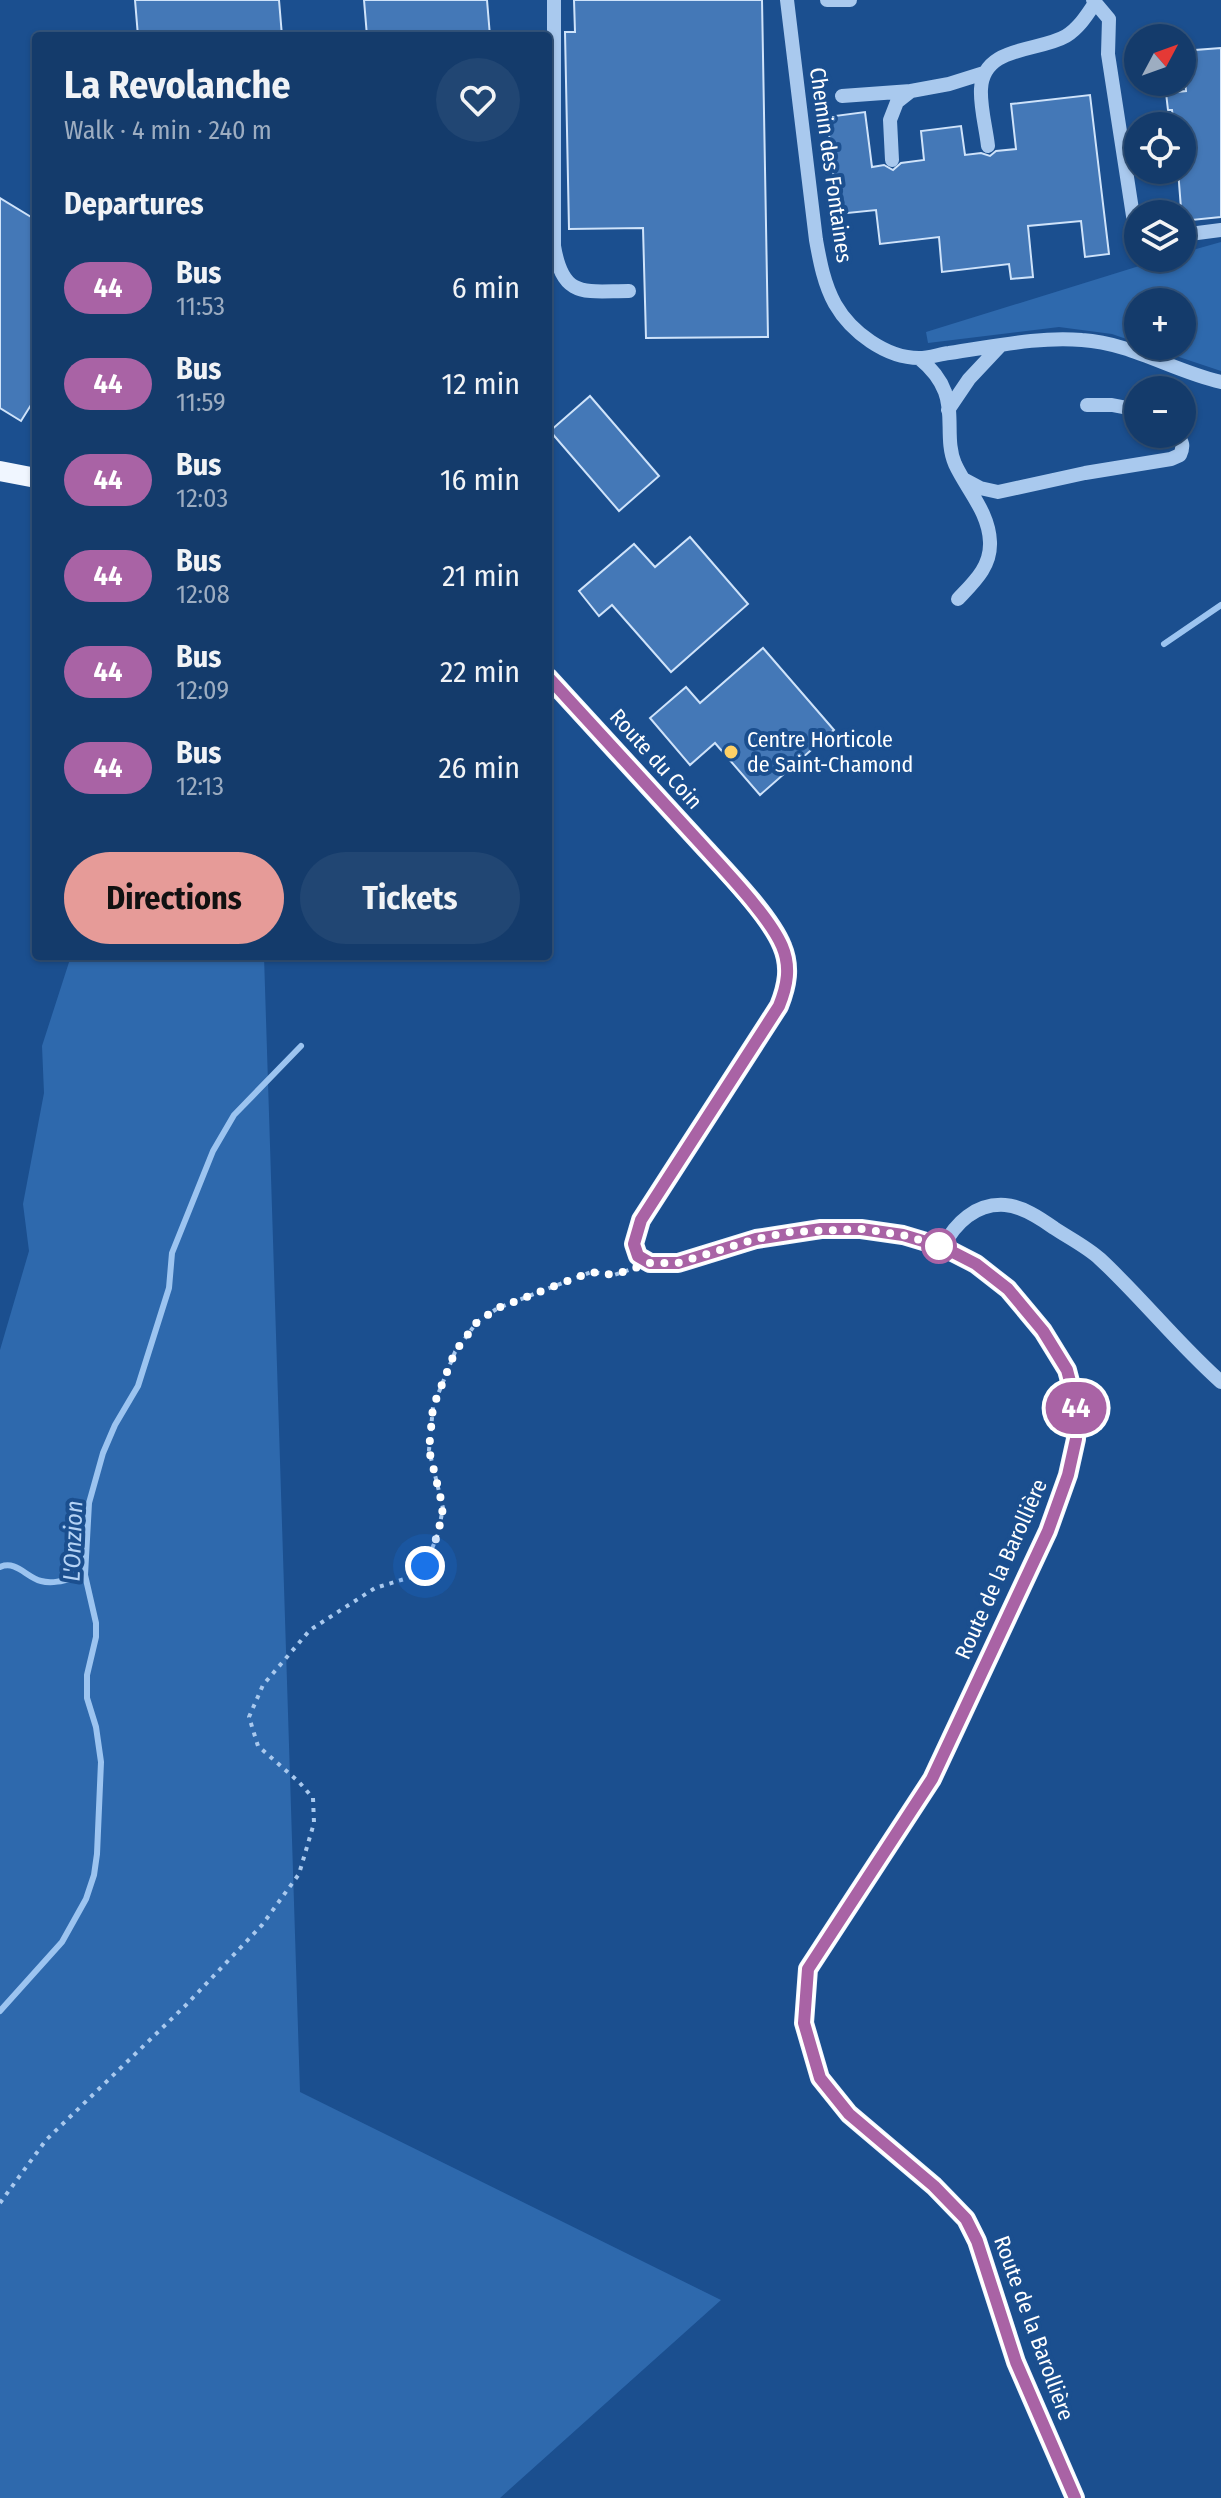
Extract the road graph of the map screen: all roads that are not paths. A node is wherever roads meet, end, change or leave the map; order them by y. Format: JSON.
{"nodes":[{"id":1,"x":554,"y":0,"type":"edge"},
{"id":2,"x":827,"y":0,"type":"edge"},
{"id":3,"x":850,"y":0,"type":"edge"},
{"id":4,"x":1094,"y":1,"type":"edge"},
{"id":5,"x":788,"y":7,"type":"edge"},
{"id":6,"x":984,"y":73,"type":"junction"},
{"id":7,"x":911,"y":91,"type":"junction"},
{"id":8,"x":842,"y":96,"type":"dead end"},
{"id":9,"x":988,"y":146,"type":"dead end"},
{"id":10,"x":892,"y":160,"type":"dead end"},
{"id":11,"x":1131,"y":200,"type":"edge"},
{"id":12,"x":1221,"y":230,"type":"edge"},
{"id":13,"x":1196,"y":233,"type":"edge"},
{"id":14,"x":629,"y":291,"type":"dead end"},
{"id":15,"x":1000,"y":346,"type":"junction"},
{"id":16,"x":919,"y":358,"type":"junction"},
{"id":17,"x":1221,"y":382,"type":"edge"},
{"id":18,"x":1087,"y":405,"type":"dead end"},
{"id":19,"x":1124,"y":407,"type":"edge"},
{"id":20,"x":948,"y":410,"type":"junction"},
{"id":21,"x":1184,"y":448,"type":"edge"},
{"id":22,"x":0,"y":471,"type":"edge"},
{"id":23,"x":32,"y":477,"type":"edge"},
{"id":24,"x":964,"y":480,"type":"junction"},
{"id":25,"x":958,"y":599,"type":"dead end"},
{"id":26,"x":552,"y":681,"type":"edge"},
{"id":27,"x":943,"y":1247,"type":"junction"},
{"id":28,"x":650,"y":1263,"type":"joint"},
{"id":29,"x":1221,"y":1382,"type":"edge"},
{"id":30,"x":1075,"y":2498,"type":"edge"}],
"edges":[{"from":1,"to":14,"type":"street"},
{"from":2,"to":3,"type":"street"},
{"from":4,"to":6,"type":"street"},
{"from":4,"to":11,"type":"street"},
{"from":5,"to":16,"type":"street","name":"Chemin des Fontaines"},
{"from":6,"to":7,"type":"street"},
{"from":6,"to":9,"type":"street"},
{"from":7,"to":8,"type":"street"},
{"from":7,"to":10,"type":"street"},
{"from":12,"to":13,"type":"street"},
{"from":15,"to":16,"type":"street","name":"Chemin des Fontaines"},
{"from":15,"to":17,"type":"street","name":"Chemin des Fontaines"},
{"from":15,"to":20,"type":"street"},
{"from":16,"to":20,"type":"street"},
{"from":18,"to":19,"type":"street"},
{"from":20,"to":24,"type":"street"},
{"from":21,"to":24,"type":"street"},
{"from":22,"to":23,"type":"main road"},
{"from":24,"to":25,"type":"street"},
{"from":26,"to":28,"type":"main road","name":"Route du Coin"},
{"from":27,"to":28,"type":"main road","name":"Route de la Barollière"},
{"from":27,"to":29,"type":"street"},
{"from":27,"to":30,"type":"main road","name":"Route de la Barollière"}]}
